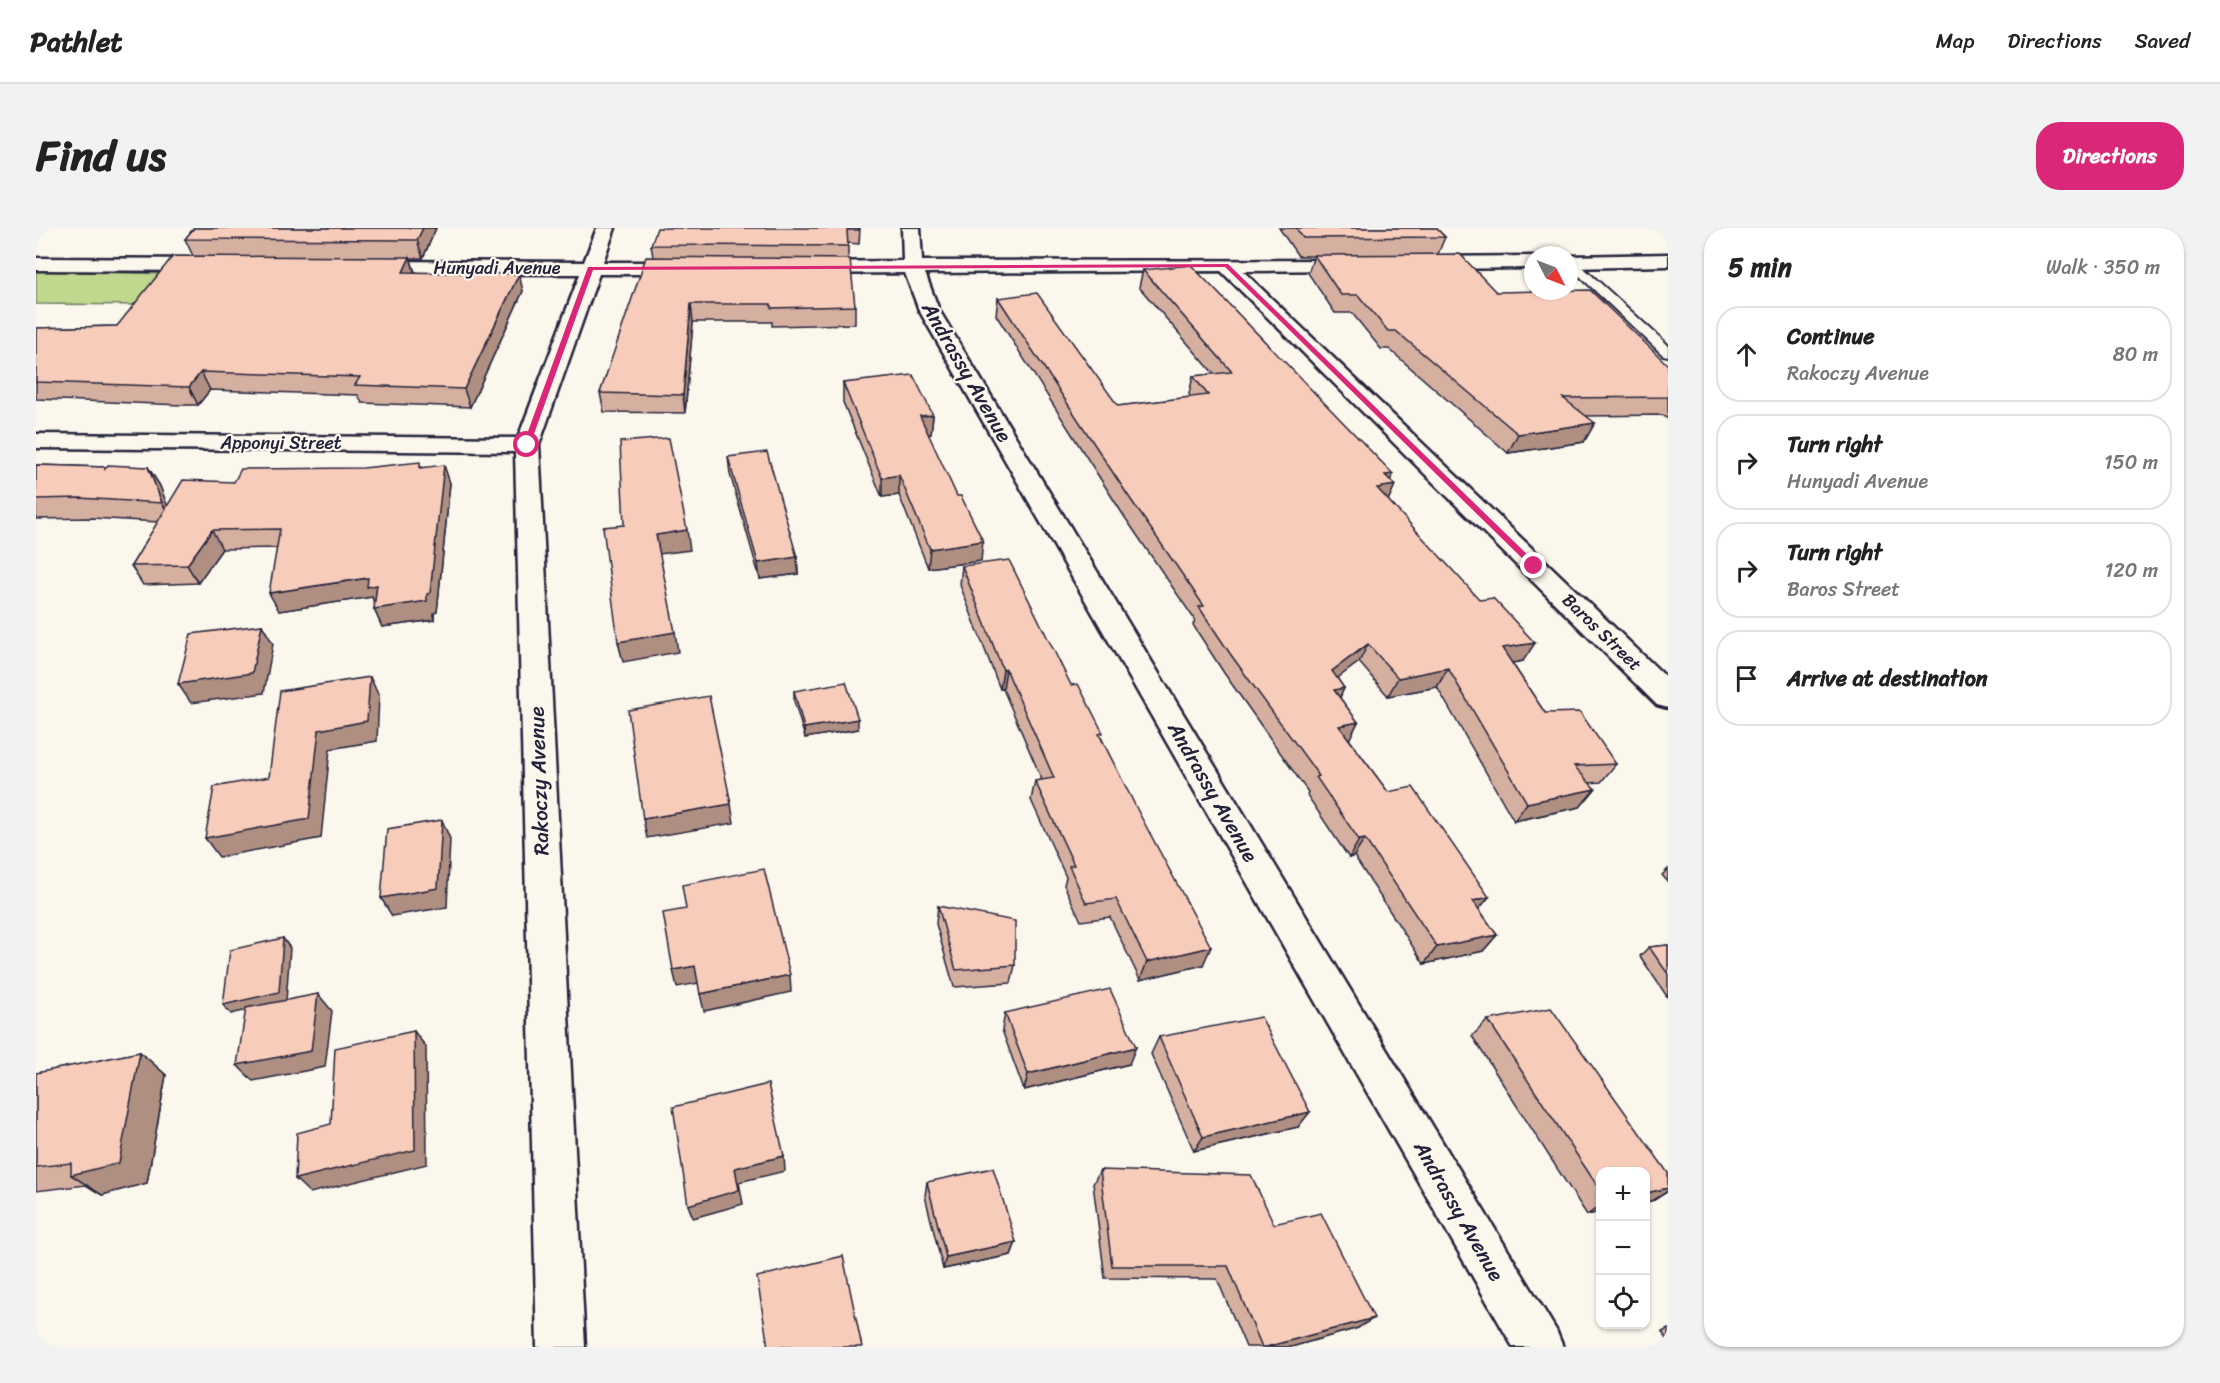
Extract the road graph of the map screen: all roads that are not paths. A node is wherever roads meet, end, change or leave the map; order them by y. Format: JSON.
{"nodes":[{"id":1,"x":606,"y":228,"type":"edge"},
{"id":2,"x":911,"y":228,"type":"edge"},
{"id":3,"x":1668,"y":261,"type":"edge"},
{"id":4,"x":1524,"y":262,"type":"edge"},
{"id":5,"x":1578,"y":262,"type":"edge"},
{"id":6,"x":1403,"y":263,"type":"edge"},
{"id":7,"x":36,"y":264,"type":"edge"},
{"id":8,"x":1368,"y":264,"type":"edge"},
{"id":9,"x":1226,"y":265,"type":"junction"},
{"id":10,"x":231,"y":266,"type":"edge"},
{"id":11,"x":351,"y":266,"type":"edge"},
{"id":12,"x":590,"y":268,"type":"junction"},
{"id":13,"x":710,"y":268,"type":"edge"},
{"id":14,"x":782,"y":268,"type":"edge"},
{"id":15,"x":913,"y":268,"type":"junction"},
{"id":16,"x":1578,"y":269,"type":"edge"},
{"id":17,"x":1668,"y":352,"type":"edge"},
{"id":18,"x":36,"y":441,"type":"edge"},
{"id":19,"x":527,"y":445,"type":"junction"},
{"id":20,"x":1668,"y":697,"type":"edge"},
{"id":21,"x":561,"y":1347,"type":"edge"},
{"id":22,"x":1539,"y":1347,"type":"edge"}],
"edges":[{"from":1,"to":12,"type":"street","name":"Rakoczy Avenue"},
{"from":2,"to":15,"type":"street","name":"Andrassy Avenue"},
{"from":3,"to":5,"type":"street"},
{"from":4,"to":6,"type":"street"},
{"from":7,"to":10,"type":"street"},
{"from":8,"to":9,"type":"street"},
{"from":9,"to":15,"type":"street"},
{"from":9,"to":20,"type":"street","name":"Baros Street"},
{"from":11,"to":12,"type":"street","name":"Hunyadi Avenue"},
{"from":12,"to":13,"type":"street","name":"Hunyadi Avenue"},
{"from":12,"to":19,"type":"street","name":"Rakoczy Avenue"},
{"from":14,"to":15,"type":"street"},
{"from":15,"to":22,"type":"street","name":"Andrassy Avenue"},
{"from":16,"to":17,"type":"lane"},
{"from":18,"to":19,"type":"street","name":"Apponyi Street"},
{"from":19,"to":21,"type":"street","name":"Rakoczy Avenue"}]}
